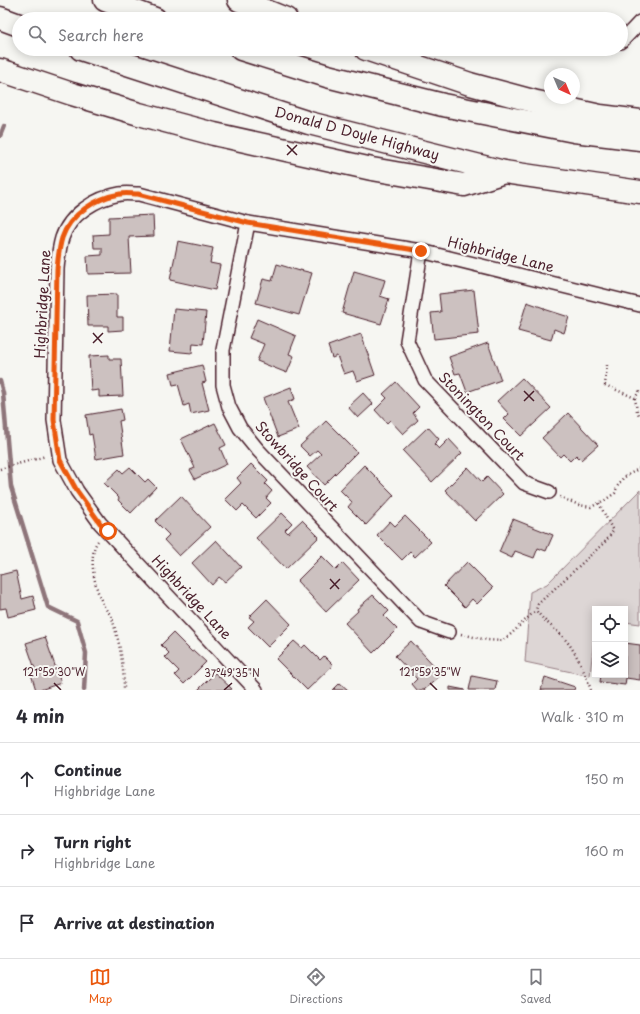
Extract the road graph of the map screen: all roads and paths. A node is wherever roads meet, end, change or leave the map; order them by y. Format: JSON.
{"nodes":[{"id":1,"x":105,"y":0,"type":"edge"},
{"id":2,"x":239,"y":0,"type":"edge"},
{"id":3,"x":137,"y":12,"type":"edge"},
{"id":4,"x":269,"y":12,"type":"edge"},
{"id":5,"x":0,"y":18,"type":"edge"},
{"id":6,"x":640,"y":22,"type":"edge"},
{"id":7,"x":12,"y":23,"type":"edge"},
{"id":8,"x":628,"y":35,"type":"edge"},
{"id":9,"x":103,"y":56,"type":"edge"},
{"id":10,"x":263,"y":56,"type":"edge"},
{"id":11,"x":387,"y":56,"type":"edge"},
{"id":12,"x":0,"y":70,"type":"edge"},
{"id":13,"x":640,"y":121,"type":"edge"},
{"id":14,"x":640,"y":140,"type":"edge"},
{"id":15,"x":504,"y":172,"type":"junction"},
{"id":16,"x":640,"y":192,"type":"edge"},
{"id":17,"x":248,"y":223,"type":"junction"},
{"id":18,"x":421,"y":251,"type":"junction"},
{"id":19,"x":640,"y":305,"type":"edge"},
{"id":20,"x":607,"y":365,"type":"dead end"},
{"id":21,"x":640,"y":390,"type":"edge"},
{"id":22,"x":635,"y":398,"type":"junction"},
{"id":23,"x":640,"y":417,"type":"edge"},
{"id":24,"x":43,"y":456,"type":"dead end"},
{"id":25,"x":640,"y":468,"type":"edge"},
{"id":26,"x":0,"y":469,"type":"edge"},
{"id":27,"x":549,"y":492,"type":"joint"},
{"id":28,"x":598,"y":503,"type":"junction"},
{"id":29,"x":108,"y":531,"type":"junction"},
{"id":30,"x":536,"y":610,"type":"junction"},
{"id":31,"x":449,"y":632,"type":"joint"},
{"id":32,"x":124,"y":690,"type":"edge"},
{"id":33,"x":256,"y":690,"type":"edge"},
{"id":34,"x":591,"y":690,"type":"edge"}],
"edges":[{"from":1,"to":3,"type":"highway"},
{"from":2,"to":4,"type":"highway"},
{"from":5,"to":7,"type":"highway"},
{"from":6,"to":8,"type":"street"},
{"from":9,"to":15,"type":"highway","name":"Donald D Doyle Highway"},
{"from":10,"to":14,"type":"highway"},
{"from":11,"to":13,"type":"highway"},
{"from":12,"to":15,"type":"highway"},
{"from":15,"to":16,"type":"highway","name":"Donald D Doyle Highway"},
{"from":17,"to":18,"type":"street","name":"Highbridge Lane"},
{"from":17,"to":29,"type":"street","name":"Highbridge Lane"},
{"from":17,"to":31,"type":"street","name":"Stowbridge Court"},
{"from":18,"to":19,"type":"street","name":"Highbridge Lane"},
{"from":18,"to":27,"type":"street","name":"Stonington Court"},
{"from":20,"to":22,"type":"path"},
{"from":21,"to":22,"type":"path"},
{"from":22,"to":23,"type":"path"},
{"from":24,"to":26,"type":"path"},
{"from":25,"to":28,"type":"path"},
{"from":27,"to":28,"type":"path"},
{"from":28,"to":30,"type":"path"},
{"from":29,"to":32,"type":"path"},
{"from":29,"to":33,"type":"street","name":"Highbridge Lane"},
{"from":30,"to":31,"type":"path"},
{"from":30,"to":34,"type":"path"}]}
